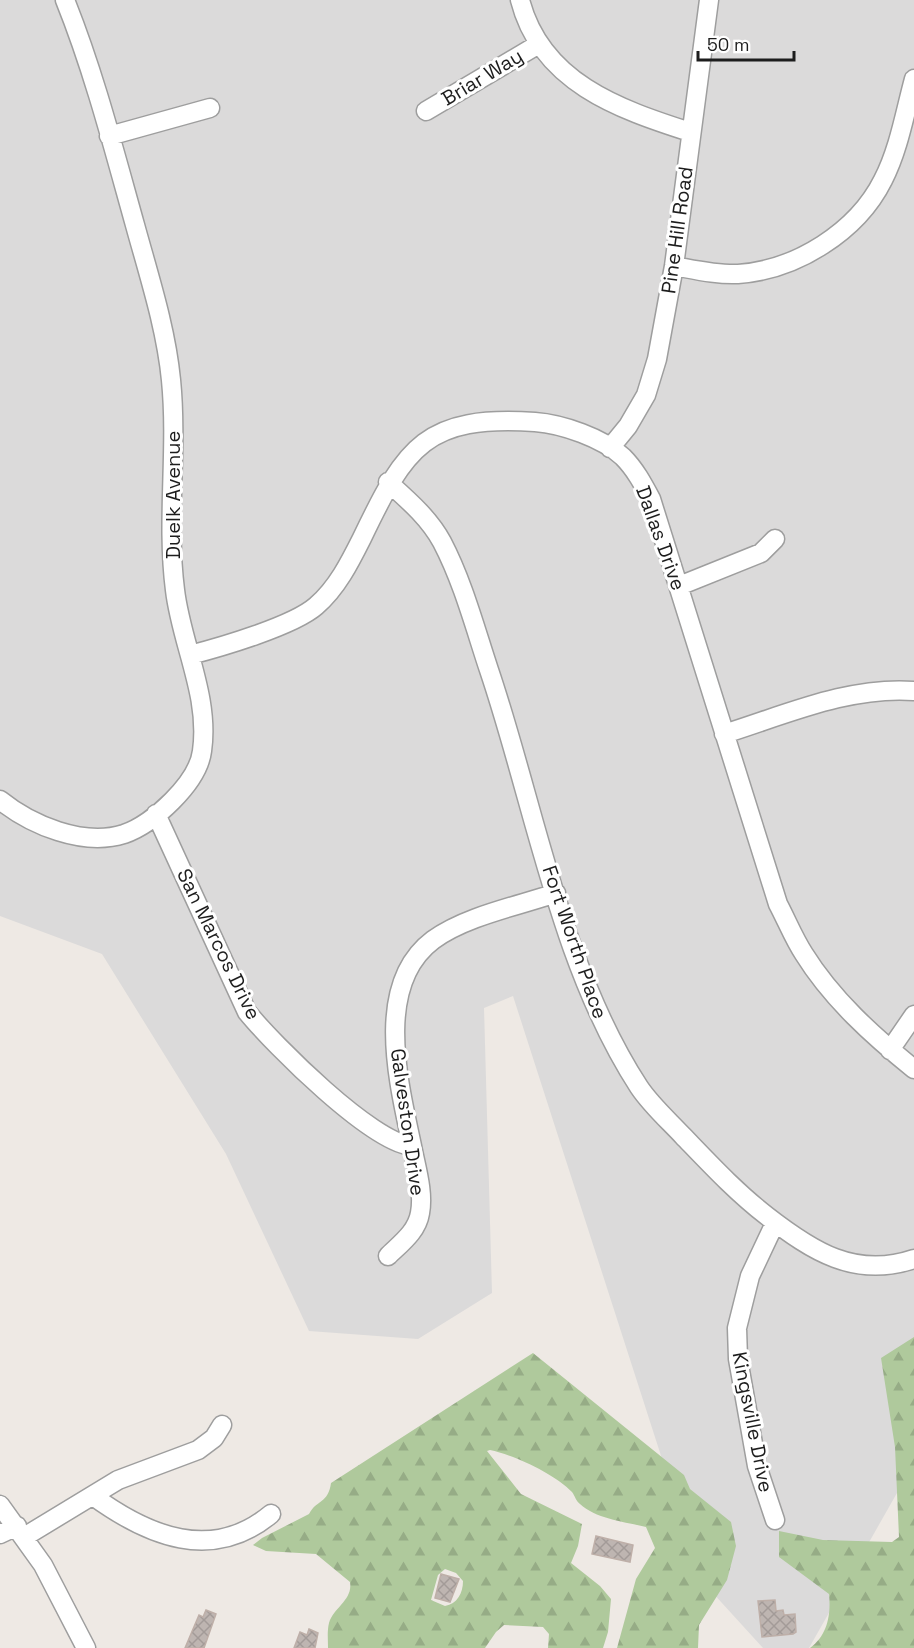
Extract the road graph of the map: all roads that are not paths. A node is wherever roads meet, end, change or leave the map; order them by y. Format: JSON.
{"nodes":[{"id":1,"x":65,"y":0,"type":"edge"},
{"id":2,"x":520,"y":0,"type":"edge"},
{"id":3,"x":709,"y":0,"type":"edge"},
{"id":4,"x":539,"y":44,"type":"junction"},
{"id":5,"x":914,"y":79,"type":"edge"},
{"id":6,"x":210,"y":108,"type":"dead end"},
{"id":7,"x":426,"y":111,"type":"dead end"},
{"id":8,"x":690,"y":132,"type":"junction"},
{"id":9,"x":109,"y":136,"type":"junction"},
{"id":10,"x":674,"y":266,"type":"junction"},
{"id":11,"x":610,"y":448,"type":"junction"},
{"id":12,"x":388,"y":482,"type":"junction"},
{"id":13,"x":775,"y":539,"type":"dead end"},
{"id":14,"x":679,"y":586,"type":"junction"},
{"id":15,"x":190,"y":655,"type":"junction"},
{"id":16,"x":914,"y":691,"type":"edge"},
{"id":17,"x":724,"y":734,"type":"junction"},
{"id":18,"x":0,"y":800,"type":"edge"},
{"id":19,"x":156,"y":814,"type":"junction"},
{"id":20,"x":556,"y":893,"type":"junction"},
{"id":21,"x":914,"y":1015,"type":"edge"},
{"id":22,"x":890,"y":1050,"type":"junction"},
{"id":23,"x":914,"y":1069,"type":"edge"},
{"id":24,"x":412,"y":1146,"type":"junction"},
{"id":25,"x":775,"y":1222,"type":"junction"},
{"id":26,"x":388,"y":1256,"type":"dead end"},
{"id":27,"x":914,"y":1260,"type":"edge"},
{"id":28,"x":222,"y":1425,"type":"dead end"},
{"id":29,"x":93,"y":1496,"type":"junction"},
{"id":30,"x":0,"y":1505,"type":"edge"},
{"id":31,"x":271,"y":1514,"type":"dead end"},
{"id":32,"x":775,"y":1520,"type":"dead end"},
{"id":33,"x":20,"y":1531,"type":"junction"},
{"id":34,"x":0,"y":1534,"type":"edge"},
{"id":35,"x":86,"y":1647,"type":"edge"}],
"edges":[{"from":1,"to":9,"type":"street","name":"Duelk Avenue"},
{"from":2,"to":4,"type":"street"},
{"from":3,"to":8,"type":"street","name":"Pine Hill Road"},
{"from":4,"to":7,"type":"street","name":"Briar Way"},
{"from":4,"to":8,"type":"street"},
{"from":5,"to":10,"type":"street"},
{"from":6,"to":9,"type":"street"},
{"from":8,"to":10,"type":"street","name":"Pine Hill Road"},
{"from":9,"to":15,"type":"street","name":"Duelk Avenue"},
{"from":10,"to":11,"type":"street","name":"Pine Hill Road"},
{"from":11,"to":12,"type":"street","name":"Dallas Drive"},
{"from":11,"to":14,"type":"street","name":"Dallas Drive"},
{"from":12,"to":15,"type":"street","name":"Dallas Drive"},
{"from":12,"to":20,"type":"street","name":"Fort Worth Place"},
{"from":13,"to":14,"type":"street"},
{"from":14,"to":17,"type":"street","name":"Dallas Drive"},
{"from":15,"to":19,"type":"street","name":"Duelk Avenue"},
{"from":16,"to":17,"type":"street"},
{"from":17,"to":22,"type":"street","name":"Dallas Drive"},
{"from":18,"to":19,"type":"street","name":"Duelk Avenue"},
{"from":19,"to":24,"type":"street","name":"San Marcos Drive"},
{"from":20,"to":24,"type":"street","name":"Galveston Drive"},
{"from":20,"to":25,"type":"street","name":"Fort Worth Place"},
{"from":21,"to":22,"type":"street"},
{"from":22,"to":23,"type":"street","name":"Dallas Drive"},
{"from":24,"to":26,"type":"street","name":"Galveston Drive"},
{"from":25,"to":27,"type":"street","name":"Fort Worth Place"},
{"from":25,"to":32,"type":"street","name":"Kingsville Drive"},
{"from":28,"to":29,"type":"street"},
{"from":29,"to":31,"type":"street"},
{"from":29,"to":33,"type":"street"},
{"from":30,"to":33,"type":"street"},
{"from":33,"to":34,"type":"street"},
{"from":33,"to":35,"type":"street"}]}
